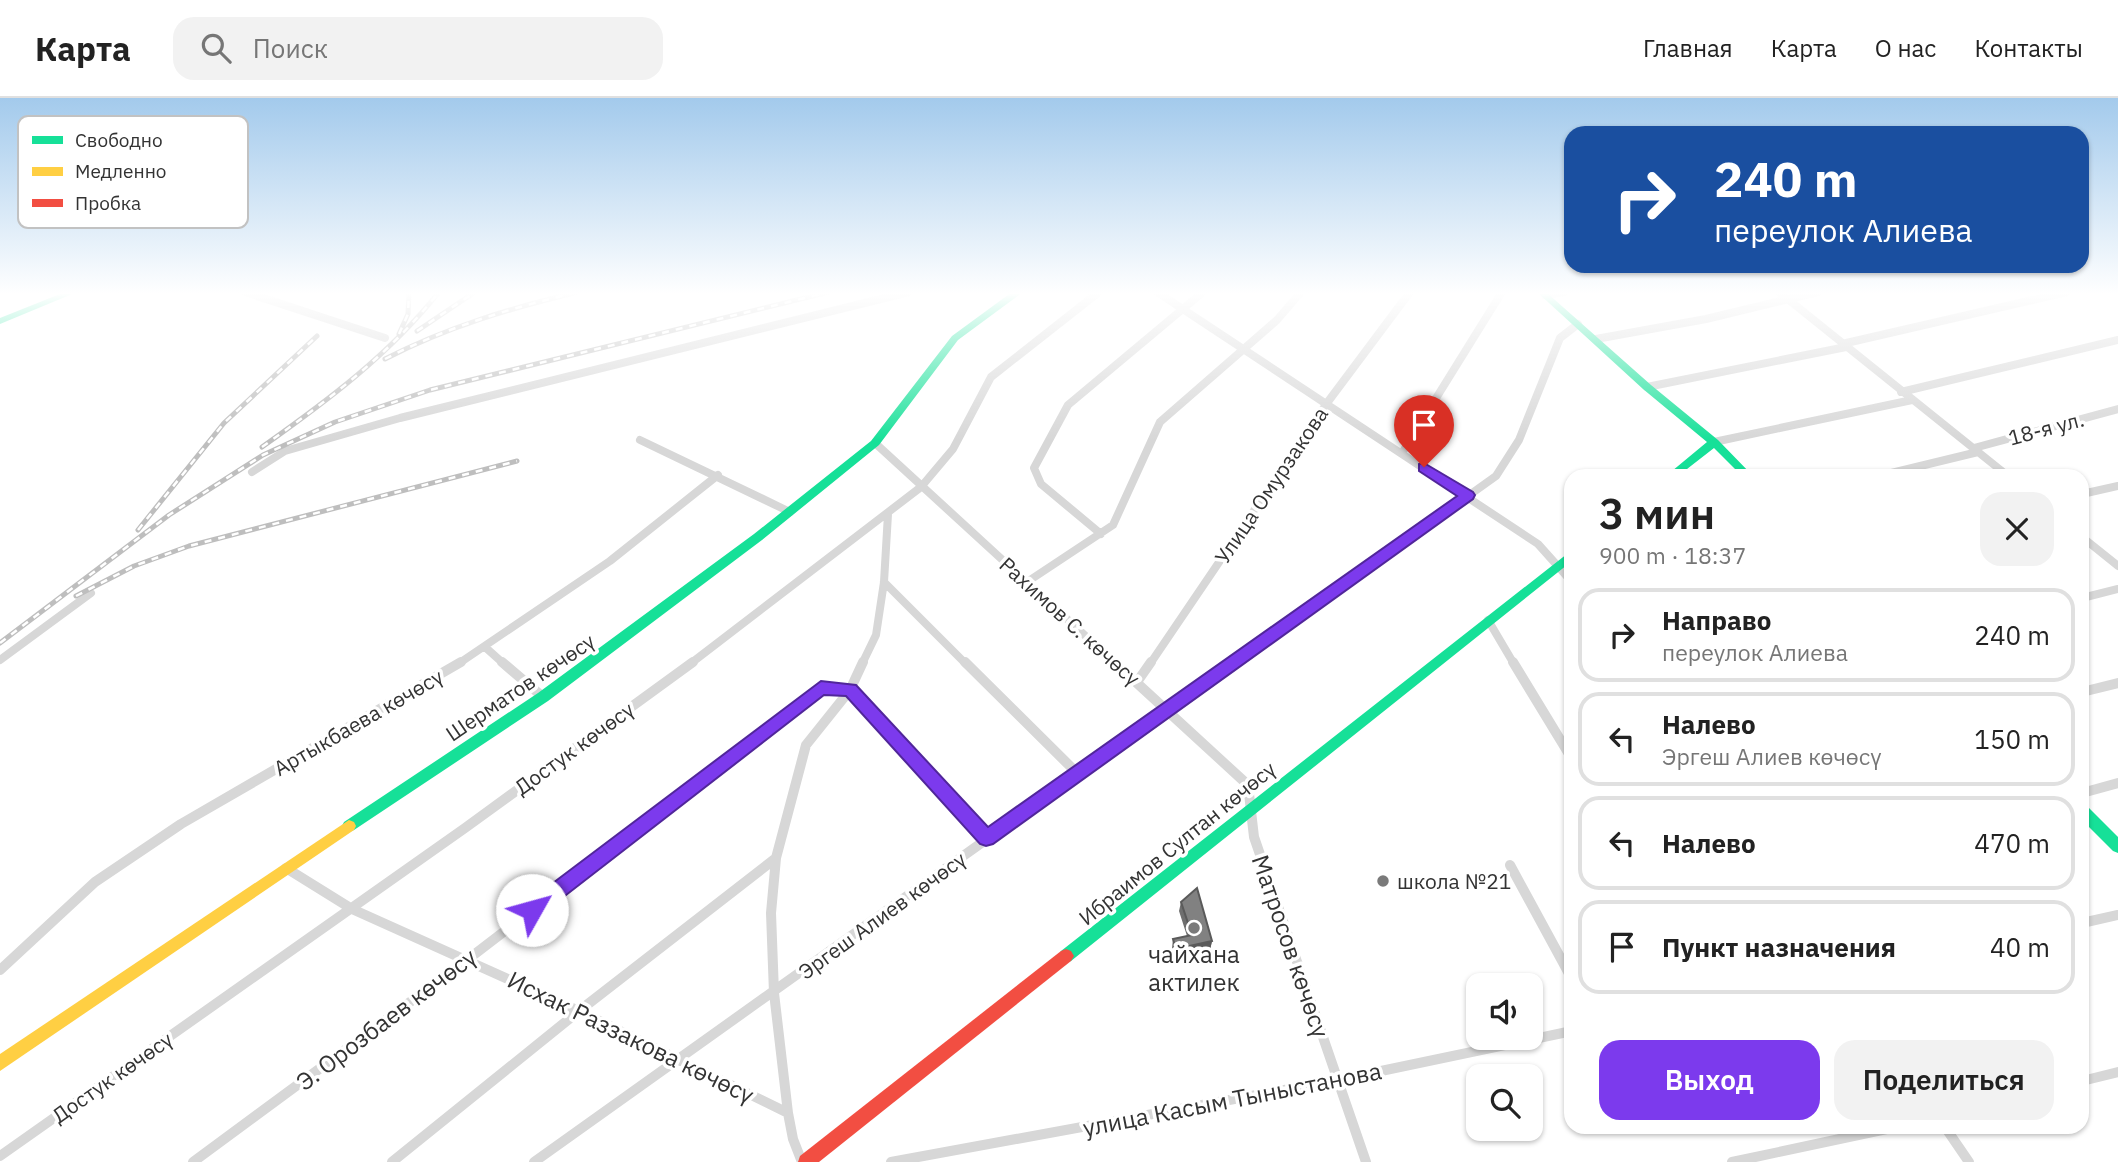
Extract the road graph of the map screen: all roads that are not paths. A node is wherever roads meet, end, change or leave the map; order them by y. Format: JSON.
{"nodes":[{"id":1,"x":708,"y":342,"type":"edge"},
{"id":2,"x":953,"y":342,"type":"edge"},
{"id":3,"x":1036,"y":342,"type":"edge"},
{"id":4,"x":1143,"y":342,"type":"edge"},
{"id":5,"x":1230,"y":342,"type":"edge"},
{"id":6,"x":1252,"y":342,"type":"edge"},
{"id":7,"x":1373,"y":342,"type":"edge"},
{"id":8,"x":1471,"y":342,"type":"edge"},
{"id":9,"x":1559,"y":342,"type":"edge"},
{"id":10,"x":1599,"y":342,"type":"edge"},
{"id":11,"x":1839,"y":342,"type":"edge"},
{"id":12,"x":1862,"y":342,"type":"edge"},
{"id":13,"x":2111,"y":342,"type":"edge"},
{"id":14,"x":1844,"y":346,"type":"junction"},
{"id":15,"x":1242,"y":350,"type":"junction"},
{"id":16,"x":1647,"y":387,"type":"junction"},
{"id":17,"x":1901,"y":391,"type":"junction"},
{"id":18,"x":1912,"y":400,"type":"junction"},
{"id":19,"x":1327,"y":403,"type":"junction"},
{"id":20,"x":2118,"y":409,"type":"edge"},
{"id":21,"x":640,"y":440,"type":"dead end"},
{"id":22,"x":875,"y":443,"type":"junction"},
{"id":23,"x":1714,"y":443,"type":"junction"},
{"id":24,"x":1976,"y":450,"type":"junction"},
{"id":25,"x":1402,"y":453,"type":"junction"},
{"id":26,"x":1680,"y":469,"type":"edge"},
{"id":27,"x":1741,"y":469,"type":"edge"},
{"id":28,"x":1905,"y":469,"type":"edge"},
{"id":29,"x":1999,"y":469,"type":"edge"},
{"id":30,"x":252,"y":472,"type":"dead end"},
{"id":31,"x":718,"y":475,"type":"junction"},
{"id":32,"x":2118,"y":486,"type":"edge"},
{"id":33,"x":921,"y":487,"type":"junction"},
{"id":34,"x":2089,"y":492,"type":"edge"},
{"id":35,"x":1468,"y":495,"type":"junction"},
{"id":36,"x":790,"y":512,"type":"junction"},
{"id":37,"x":888,"y":514,"type":"junction"},
{"id":38,"x":1101,"y":534,"type":"junction"},
{"id":39,"x":2089,"y":543,"type":"edge"},
{"id":40,"x":1564,"y":560,"type":"edge"},
{"id":41,"x":1558,"y":565,"type":"junction"},
{"id":42,"x":2118,"y":566,"type":"edge"},
{"id":43,"x":1564,"y":572,"type":"edge"},
{"id":44,"x":884,"y":582,"type":"junction"},
{"id":45,"x":1027,"y":582,"type":"junction"},
{"id":46,"x":2118,"y":589,"type":"edge"},
{"id":47,"x":91,"y":593,"type":"dead end"},
{"id":48,"x":2089,"y":596,"type":"edge"},
{"id":49,"x":1488,"y":620,"type":"junction"},
{"id":50,"x":485,"y":647,"type":"junction"},
{"id":51,"x":0,"y":660,"type":"edge"},
{"id":52,"x":1137,"y":682,"type":"junction"},
{"id":53,"x":2118,"y":683,"type":"edge"},
{"id":54,"x":850,"y":690,"type":"junction"},
{"id":55,"x":2089,"y":690,"type":"edge"},
{"id":56,"x":543,"y":697,"type":"junction"},
{"id":57,"x":1168,"y":711,"type":"junction"},
{"id":58,"x":1564,"y":746,"type":"edge"},
{"id":59,"x":1079,"y":775,"type":"junction"},
{"id":60,"x":2118,"y":783,"type":"edge"},
{"id":61,"x":2089,"y":791,"type":"edge"},
{"id":62,"x":1250,"y":807,"type":"junction"},
{"id":63,"x":2089,"y":817,"type":"edge"},
{"id":64,"x":986,"y":838,"type":"junction"},
{"id":65,"x":2118,"y":847,"type":"edge"},
{"id":66,"x":776,"y":858,"type":"junction"},
{"id":67,"x":1510,"y":865,"type":"dead end"},
{"id":68,"x":286,"y":868,"type":"junction"},
{"id":69,"x":352,"y":909,"type":"junction"},
{"id":70,"x":2118,"y":915,"type":"edge"},
{"id":71,"x":2089,"y":921,"type":"edge"},
{"id":72,"x":467,"y":960,"type":"junction"},
{"id":73,"x":1564,"y":964,"type":"edge"},
{"id":74,"x":0,"y":970,"type":"edge"},
{"id":75,"x":774,"y":993,"type":"junction"},
{"id":76,"x":579,"y":1011,"type":"junction"},
{"id":77,"x":1564,"y":1033,"type":"edge"},
{"id":78,"x":675,"y":1060,"type":"junction"},
{"id":79,"x":0,"y":1063,"type":"edge"},
{"id":80,"x":2118,"y":1072,"type":"edge"},
{"id":81,"x":2089,"y":1079,"type":"edge"},
{"id":82,"x":1338,"y":1080,"type":"junction"},
{"id":83,"x":788,"y":1112,"type":"junction"},
{"id":84,"x":1863,"y":1134,"type":"edge"},
{"id":85,"x":1950,"y":1134,"type":"edge"},
{"id":86,"x":0,"y":1156,"type":"edge"},
{"id":87,"x":193,"y":1162,"type":"edge"},
{"id":88,"x":393,"y":1162,"type":"edge"},
{"id":89,"x":534,"y":1162,"type":"edge"},
{"id":90,"x":804,"y":1162,"type":"edge"},
{"id":91,"x":891,"y":1162,"type":"edge"},
{"id":92,"x":1366,"y":1162,"type":"edge"},
{"id":93,"x":1732,"y":1162,"type":"edge"},
{"id":94,"x":1969,"y":1162,"type":"edge"}],
"edges":[{"from":1,"to":30,"type":"street"},
{"from":2,"to":22,"type":"main road","name":"Шерматов көчөсү"},
{"from":3,"to":33,"type":"street","name":"Достук көчөсү"},
{"from":4,"to":38,"type":"street"},
{"from":5,"to":15,"type":"street"},
{"from":6,"to":15,"type":"street"},
{"from":7,"to":19,"type":"street","name":"Улица Омурзакова"},
{"from":8,"to":25,"type":"street"},
{"from":9,"to":35,"type":"street","name":"Эргеш Алиев көчөсү"},
{"from":10,"to":16,"type":"main road"},
{"from":11,"to":14,"type":"street"},
{"from":12,"to":14,"type":"street"},
{"from":13,"to":17,"type":"street"},
{"from":14,"to":16,"type":"street"},
{"from":14,"to":17,"type":"street"},
{"from":15,"to":19,"type":"street"},
{"from":15,"to":38,"type":"street"},
{"from":16,"to":23,"type":"main road"},
{"from":17,"to":18,"type":"street"},
{"from":18,"to":23,"type":"street"},
{"from":18,"to":24,"type":"street"},
{"from":19,"to":25,"type":"street"},
{"from":19,"to":52,"type":"street","name":"Улица Омурзакова"},
{"from":20,"to":24,"type":"street","name":"18-я ул."},
{"from":21,"to":31,"type":"street"},
{"from":22,"to":33,"type":"street","name":"Рахимов С. көчөсү"},
{"from":22,"to":36,"type":"main road","name":"Шерматов көчөсү"},
{"from":23,"to":26,"type":"main road"},
{"from":23,"to":27,"type":"main road"},
{"from":24,"to":28,"type":"street","name":"18-я ул."},
{"from":24,"to":29,"type":"street"},
{"from":25,"to":35,"type":"street"},
{"from":31,"to":36,"type":"street"},
{"from":31,"to":50,"type":"street","name":"Артыкбаева көчөсү"},
{"from":32,"to":34,"type":"street"},
{"from":33,"to":37,"type":"street","name":"Достук көчөсү"},
{"from":33,"to":45,"type":"street","name":"Рахимов С. көчөсү"},
{"from":35,"to":41,"type":"street"},
{"from":35,"to":57,"type":"street","name":"Эргеш Алиев көчөсү"},
{"from":36,"to":56,"type":"main road","name":"Шерматов көчөсү"},
{"from":37,"to":44,"type":"street"},
{"from":37,"to":69,"type":"street","name":"Достук көчөсү"},
{"from":38,"to":45,"type":"street"},
{"from":39,"to":42,"type":"street"},
{"from":40,"to":41,"type":"main road","name":"Ибраимов Султан көчөсү"},
{"from":41,"to":43,"type":"street"},
{"from":41,"to":49,"type":"main road","name":"Ибраимов Султан көчөсү"},
{"from":44,"to":54,"type":"street"},
{"from":44,"to":59,"type":"street"},
{"from":45,"to":52,"type":"street","name":"Рахимов С. көчөсү"},
{"from":46,"to":48,"type":"street"},
{"from":47,"to":51,"type":"street"},
{"from":49,"to":58,"type":"street"},
{"from":49,"to":62,"type":"main road","name":"Ибраимов Султан көчөсү"},
{"from":50,"to":56,"type":"street"},
{"from":50,"to":74,"type":"street","name":"Артыкбаева көчөсү"},
{"from":52,"to":57,"type":"street","name":"Рахимов С. көчөсү"},
{"from":53,"to":55,"type":"street"},
{"from":54,"to":64,"type":"street"},
{"from":54,"to":66,"type":"street"},
{"from":54,"to":72,"type":"street","name":"Э. Орозбаев көчөсү"},
{"from":56,"to":68,"type":"main road","name":"Шерматов көчөсү"},
{"from":57,"to":59,"type":"street","name":"Эргеш Алиев көчөсү"},
{"from":57,"to":62,"type":"street","name":"Рахимов С. көчөсү"},
{"from":59,"to":64,"type":"street","name":"Эргеш Алиев көчөсү"},
{"from":60,"to":61,"type":"street"},
{"from":62,"to":82,"type":"street","name":"Матросов көчөсү"},
{"from":62,"to":90,"type":"main road","name":"Ибраимов Султан көчөсү"},
{"from":63,"to":65,"type":"main road"},
{"from":64,"to":75,"type":"street","name":"Эргеш Алиев көчөсү"},
{"from":66,"to":75,"type":"street"},
{"from":66,"to":76,"type":"street"},
{"from":67,"to":73,"type":"street"},
{"from":68,"to":69,"type":"street","name":"Исхак Раззакова көчөсү"},
{"from":68,"to":79,"type":"main road","name":"Шерматов көчөсү"},
{"from":69,"to":72,"type":"street","name":"Исхак Раззакова көчөсү"},
{"from":69,"to":86,"type":"street","name":"Достук көчөсү"},
{"from":70,"to":71,"type":"street"},
{"from":72,"to":76,"type":"street","name":"Исхак Раззакова көчөсү"},
{"from":72,"to":87,"type":"street","name":"Э. Орозбаев көчөсү"},
{"from":75,"to":78,"type":"street","name":"Эргеш Алиев көчөсү"},
{"from":75,"to":83,"type":"street"},
{"from":76,"to":78,"type":"street","name":"Исхак Раззакова көчөсү"},
{"from":76,"to":88,"type":"street"},
{"from":77,"to":82,"type":"street","name":"улица Касым Тыныстанова"},
{"from":78,"to":83,"type":"street","name":"Исхак Раззакова көчөсү"},
{"from":78,"to":89,"type":"street","name":"Эргеш Алиев көчөсү"},
{"from":80,"to":81,"type":"street"},
{"from":82,"to":91,"type":"street","name":"улица Касым Тыныстанова"},
{"from":82,"to":92,"type":"street","name":"Матросов көчөсү"},
{"from":83,"to":90,"type":"street"},
{"from":84,"to":93,"type":"street"},
{"from":85,"to":94,"type":"street"}]}
